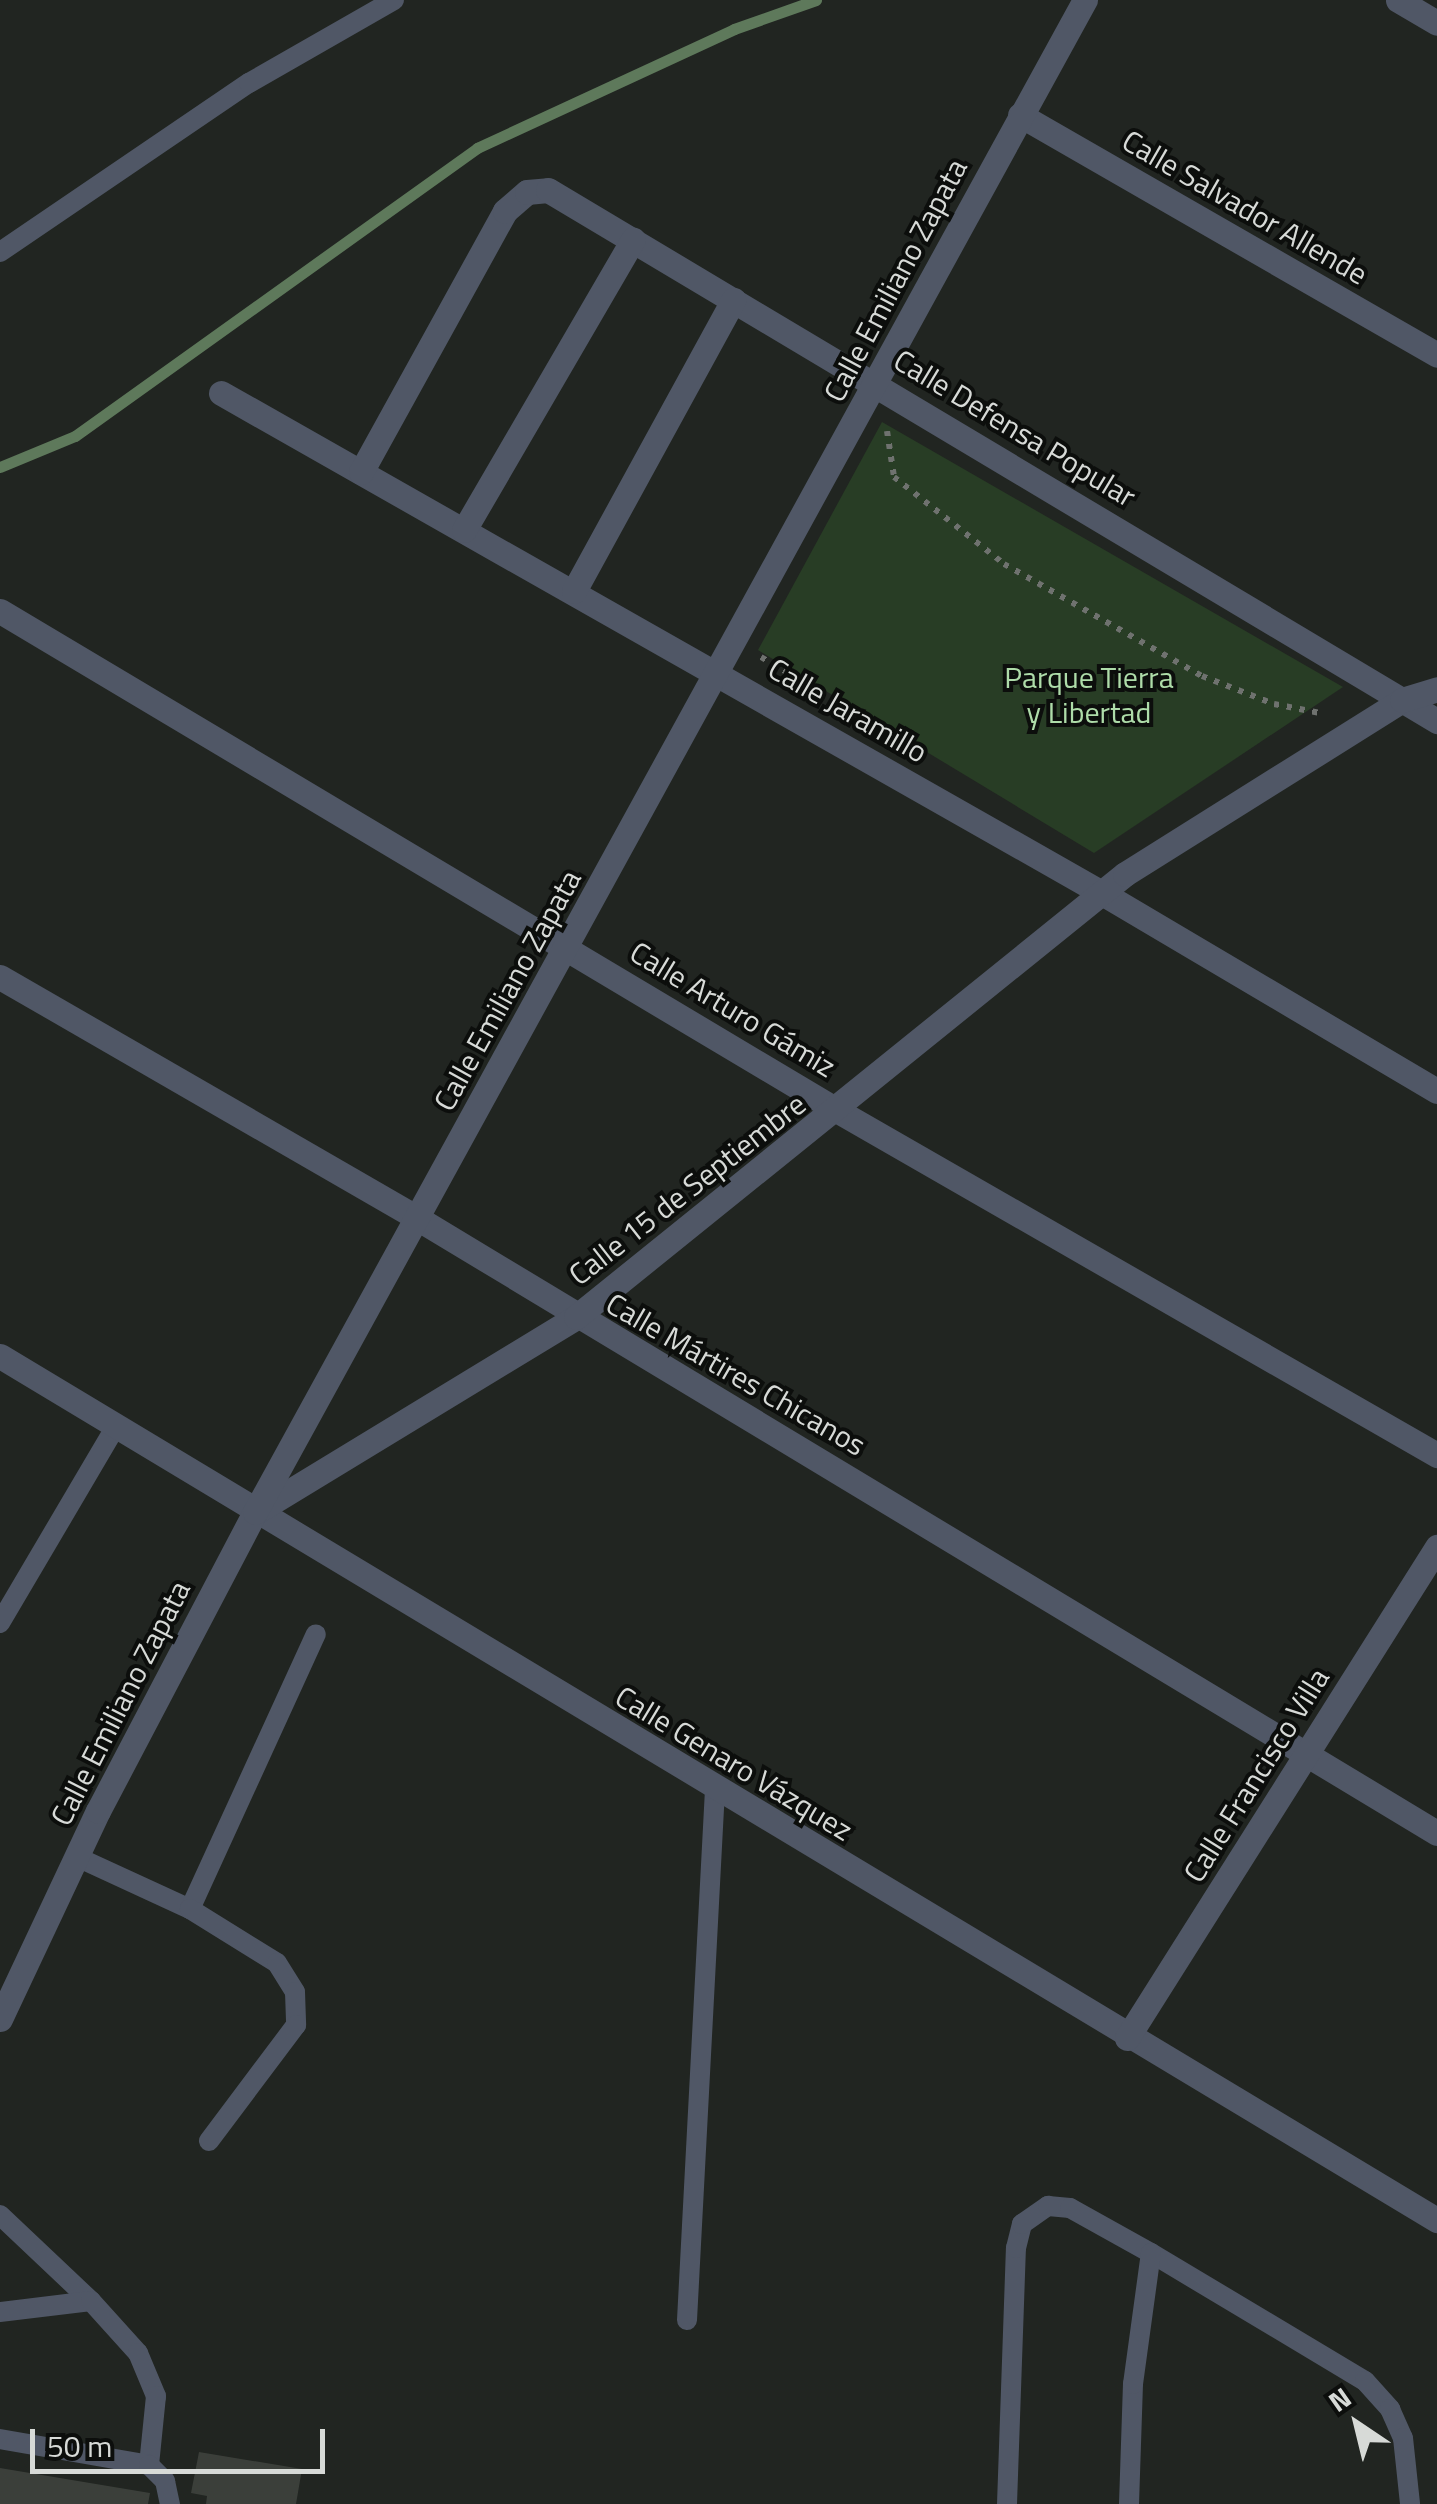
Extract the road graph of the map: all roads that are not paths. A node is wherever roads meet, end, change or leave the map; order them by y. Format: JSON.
{"nodes":[{"id":1,"x":394,"y":0,"type":"edge"},
{"id":2,"x":1085,"y":0,"type":"edge"},
{"id":3,"x":1398,"y":0,"type":"edge"},
{"id":4,"x":1437,"y":23,"type":"edge"},
{"id":5,"x":1020,"y":115,"type":"junction"},
{"id":6,"x":633,"y":240,"type":"junction"},
{"id":7,"x":0,"y":252,"type":"edge"},
{"id":8,"x":732,"y":300,"type":"junction"},
{"id":9,"x":1437,"y":355,"type":"edge"},
{"id":10,"x":878,"y":383,"type":"junction"},
{"id":11,"x":221,"y":393,"type":"dead end"},
{"id":12,"x":361,"y":472,"type":"junction"},
{"id":13,"x":464,"y":530,"type":"junction"},
{"id":14,"x":574,"y":592,"type":"junction"},
{"id":15,"x":0,"y":611,"type":"edge"},
{"id":16,"x":714,"y":670,"type":"junction"},
{"id":17,"x":1437,"y":689,"type":"edge"},
{"id":18,"x":1402,"y":700,"type":"junction"},
{"id":19,"x":1437,"y":721,"type":"edge"},
{"id":20,"x":1102,"y":892,"type":"junction"},
{"id":21,"x":570,"y":948,"type":"junction"},
{"id":22,"x":0,"y":977,"type":"edge"},
{"id":23,"x":1437,"y":1091,"type":"edge"},
{"id":24,"x":838,"y":1111,"type":"junction"},
{"id":25,"x":417,"y":1218,"type":"junction"},
{"id":26,"x":576,"y":1318,"type":"junction"},
{"id":27,"x":0,"y":1356,"type":"edge"},
{"id":28,"x":115,"y":1428,"type":"junction"},
{"id":29,"x":1437,"y":1455,"type":"edge"},
{"id":30,"x":255,"y":1512,"type":"junction"},
{"id":31,"x":1437,"y":1547,"type":"edge"},
{"id":32,"x":0,"y":1622,"type":"edge"},
{"id":33,"x":316,"y":1634,"type":"dead end"},
{"id":34,"x":1311,"y":1753,"type":"junction"},
{"id":35,"x":715,"y":1790,"type":"junction"},
{"id":36,"x":1437,"y":1832,"type":"edge"},
{"id":37,"x":77,"y":1857,"type":"junction"},
{"id":38,"x":190,"y":1908,"type":"junction"},
{"id":39,"x":0,"y":2019,"type":"edge"},
{"id":40,"x":1127,"y":2038,"type":"junction"},
{"id":41,"x":209,"y":2141,"type":"dead end"},
{"id":42,"x":0,"y":2215,"type":"edge"},
{"id":43,"x":1437,"y":2220,"type":"edge"},
{"id":44,"x":1152,"y":2253,"type":"junction"},
{"id":45,"x":91,"y":2301,"type":"junction"},
{"id":46,"x":0,"y":2312,"type":"edge"},
{"id":47,"x":687,"y":2320,"type":"dead end"},
{"id":48,"x":0,"y":2439,"type":"edge"},
{"id":49,"x":150,"y":2465,"type":"junction"},
{"id":50,"x":170,"y":2504,"type":"edge"},
{"id":51,"x":1007,"y":2504,"type":"edge"},
{"id":52,"x":1130,"y":2504,"type":"edge"},
{"id":53,"x":1410,"y":2504,"type":"edge"}],
"edges":[{"from":1,"to":7,"type":"lane"},
{"from":2,"to":5,"type":"street","name":"Calle Emiliano Zapata"},
{"from":3,"to":4,"type":"street"},
{"from":5,"to":9,"type":"street","name":"Calle Salvador Allende"},
{"from":5,"to":10,"type":"street","name":"Calle Emiliano Zapata"},
{"from":6,"to":8,"type":"street","name":"Calle Defensa Popular"},
{"from":6,"to":12,"type":"street","name":"Calle Defensa Popular"},
{"from":6,"to":13,"type":"street"},
{"from":8,"to":10,"type":"street","name":"Calle Defensa Popular"},
{"from":8,"to":14,"type":"street"},
{"from":10,"to":16,"type":"street","name":"Calle Emiliano Zapata"},
{"from":10,"to":18,"type":"street","name":"Calle Defensa Popular"},
{"from":11,"to":12,"type":"street","name":"Calle Jaramillo"},
{"from":12,"to":13,"type":"street","name":"Calle Jaramillo"},
{"from":13,"to":14,"type":"street","name":"Calle Jaramillo"},
{"from":14,"to":16,"type":"street","name":"Calle Jaramillo"},
{"from":15,"to":21,"type":"street","name":"Calle Arturo Gámiz"},
{"from":16,"to":20,"type":"street","name":"Calle Jaramillo"},
{"from":16,"to":21,"type":"street","name":"Calle Emiliano Zapata"},
{"from":17,"to":18,"type":"street","name":"Calle 15 de Septiembre"},
{"from":18,"to":19,"type":"street","name":"Calle Defensa Popular"},
{"from":18,"to":20,"type":"street","name":"Calle 15 de Septiembre"},
{"from":20,"to":23,"type":"street","name":"Calle Jaramillo"},
{"from":20,"to":24,"type":"street","name":"Calle 15 de Septiembre"},
{"from":21,"to":24,"type":"street","name":"Calle Arturo Gámiz"},
{"from":21,"to":25,"type":"street","name":"Calle Emiliano Zapata"},
{"from":22,"to":25,"type":"street","name":"Calle Mártires Chicanos"},
{"from":24,"to":26,"type":"street","name":"Calle 15 de Septiembre"},
{"from":24,"to":29,"type":"street","name":"Calle Arturo Gámiz"},
{"from":25,"to":26,"type":"street","name":"Calle Mártires Chicanos"},
{"from":25,"to":30,"type":"street","name":"Calle Emiliano Zapata"},
{"from":26,"to":30,"type":"street","name":"Calle 15 de Septiembre"},
{"from":26,"to":34,"type":"street","name":"Calle Mártires Chicanos"},
{"from":27,"to":28,"type":"street","name":"Calle Genaro Vázquez"},
{"from":28,"to":30,"type":"street","name":"Calle Genaro Vázquez"},
{"from":28,"to":32,"type":"lane"},
{"from":30,"to":35,"type":"street","name":"Calle Genaro Vázquez"},
{"from":30,"to":37,"type":"street","name":"Calle Emiliano Zapata"},
{"from":31,"to":34,"type":"street","name":"Calle Francisco Villa"},
{"from":33,"to":38,"type":"lane"},
{"from":34,"to":36,"type":"street","name":"Calle Mártires Chicanos"},
{"from":34,"to":40,"type":"street","name":"Calle Francisco Villa"},
{"from":35,"to":40,"type":"street","name":"Calle Genaro Vázquez"},
{"from":35,"to":47,"type":"lane"},
{"from":37,"to":38,"type":"lane"},
{"from":37,"to":39,"type":"street","name":"Calle Emiliano Zapata"},
{"from":38,"to":41,"type":"lane"},
{"from":40,"to":43,"type":"street","name":"Calle Genaro Vázquez"},
{"from":42,"to":45,"type":"lane"},
{"from":44,"to":51,"type":"lane"},
{"from":44,"to":52,"type":"lane"},
{"from":44,"to":53,"type":"lane"},
{"from":45,"to":46,"type":"lane"},
{"from":45,"to":49,"type":"lane"},
{"from":48,"to":49,"type":"lane"},
{"from":49,"to":50,"type":"lane"}]}
